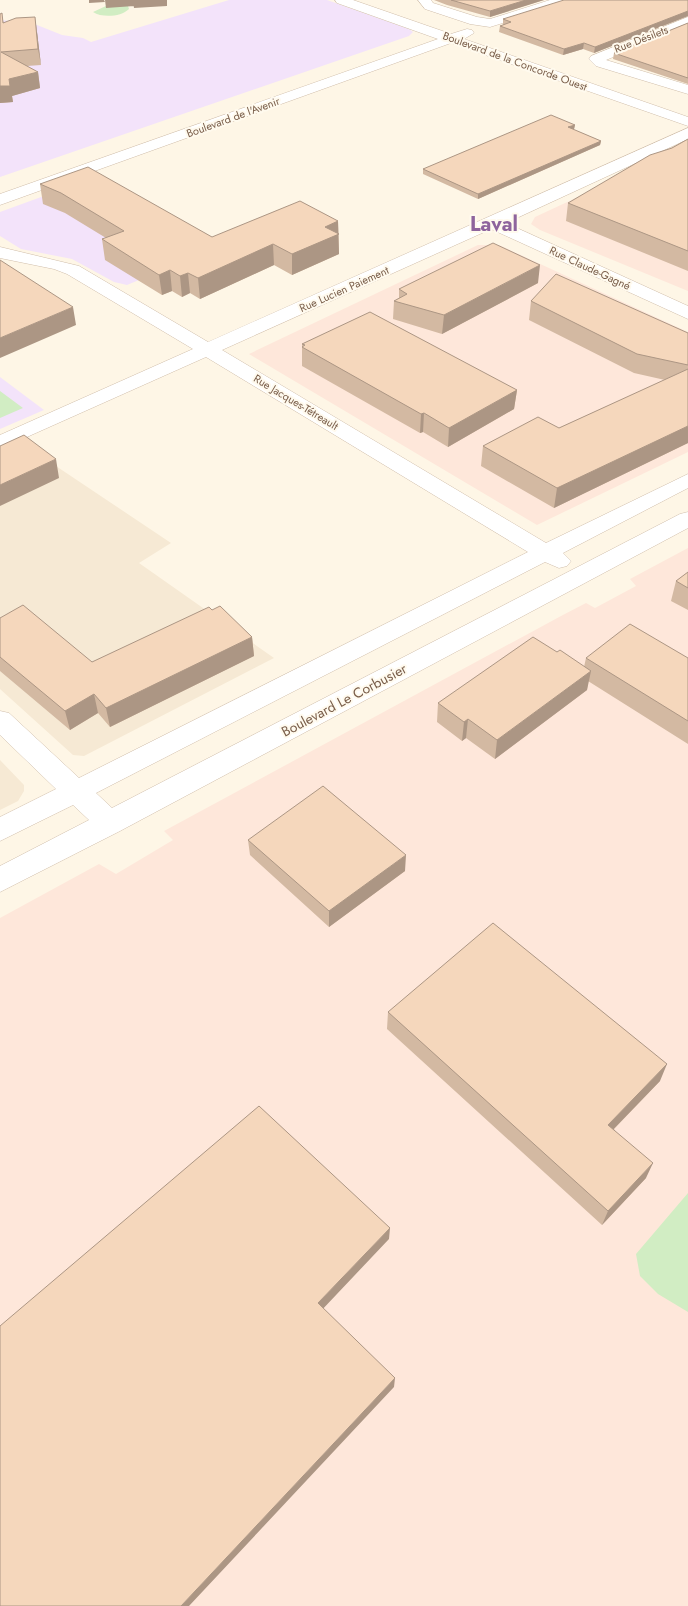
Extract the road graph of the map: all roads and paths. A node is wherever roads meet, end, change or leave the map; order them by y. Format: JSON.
{"nodes":[{"id":1,"x":341,"y":0,"type":"edge"},
{"id":2,"x":375,"y":0,"type":"edge"},
{"id":3,"x":424,"y":0,"type":"edge"},
{"id":4,"x":562,"y":0,"type":"edge"},
{"id":5,"x":688,"y":21,"type":"edge"},
{"id":6,"x":434,"y":32,"type":"junction"},
{"id":7,"x":457,"y":33,"type":"junction"},
{"id":8,"x":688,"y":90,"type":"edge"},
{"id":9,"x":688,"y":107,"type":"edge"},
{"id":10,"x":688,"y":122,"type":"edge"},
{"id":11,"x":688,"y":133,"type":"edge"},
{"id":12,"x":0,"y":184,"type":"edge"},
{"id":13,"x":0,"y":200,"type":"edge"},
{"id":14,"x":492,"y":223,"type":"junction"},
{"id":15,"x":0,"y":252,"type":"edge"},
{"id":16,"x":688,"y":313,"type":"edge"},
{"id":17,"x":209,"y":350,"type":"junction"},
{"id":18,"x":0,"y":443,"type":"edge"},
{"id":19,"x":688,"y":480,"type":"edge"},
{"id":20,"x":688,"y":519,"type":"edge"},
{"id":21,"x":546,"y":553,"type":"junction"},
{"id":22,"x":581,"y":576,"type":"junction"},
{"id":23,"x":0,"y":720,"type":"edge"},
{"id":24,"x":75,"y":792,"type":"junction"},
{"id":25,"x":110,"y":823,"type":"junction"},
{"id":26,"x":0,"y":830,"type":"edge"},
{"id":27,"x":0,"y":880,"type":"edge"}],
"edges":[{"from":1,"to":6,"type":"street","name":"Boulevard de la Concorde Ouest"},
{"from":2,"to":7,"type":"street","name":"Boulevard de la Concorde Ouest"},
{"from":3,"to":4,"type":"street"},
{"from":5,"to":8,"type":"street","name":"Rue Désilets"},
{"from":6,"to":7,"type":"street","name":"Boulevard de la Concorde Ouest"},
{"from":6,"to":12,"type":"street","name":"Boulevard de l'Avenir"},
{"from":7,"to":9,"type":"street","name":"Boulevard de la Concorde Ouest"},
{"from":7,"to":10,"type":"street","name":"Boulevard de la Concorde Ouest"},
{"from":7,"to":13,"type":"street","name":"Boulevard de l'Avenir"},
{"from":11,"to":14,"type":"street","name":"Rue Lucien Paiement"},
{"from":14,"to":16,"type":"street","name":"Rue Claude-Gagné"},
{"from":14,"to":17,"type":"street","name":"Rue Lucien Paiement"},
{"from":15,"to":17,"type":"street","name":"Rue Jacques-Tétreault"},
{"from":17,"to":18,"type":"street","name":"Rue Lucien Paiement"},
{"from":17,"to":21,"type":"street","name":"Rue Jacques-Tétreault"},
{"from":19,"to":21,"type":"street"},
{"from":20,"to":22,"type":"street","name":"Boulevard Le Corbusier"},
{"from":21,"to":22,"type":"street","name":"Rue Jacques-Tétreault"},
{"from":21,"to":24,"type":"street"},
{"from":22,"to":25,"type":"street","name":"Boulevard Le Corbusier"},
{"from":23,"to":24,"type":"street"},
{"from":24,"to":25,"type":"street"},
{"from":24,"to":26,"type":"street"},
{"from":25,"to":27,"type":"street","name":"Boulevard Le Corbusier"}]}
